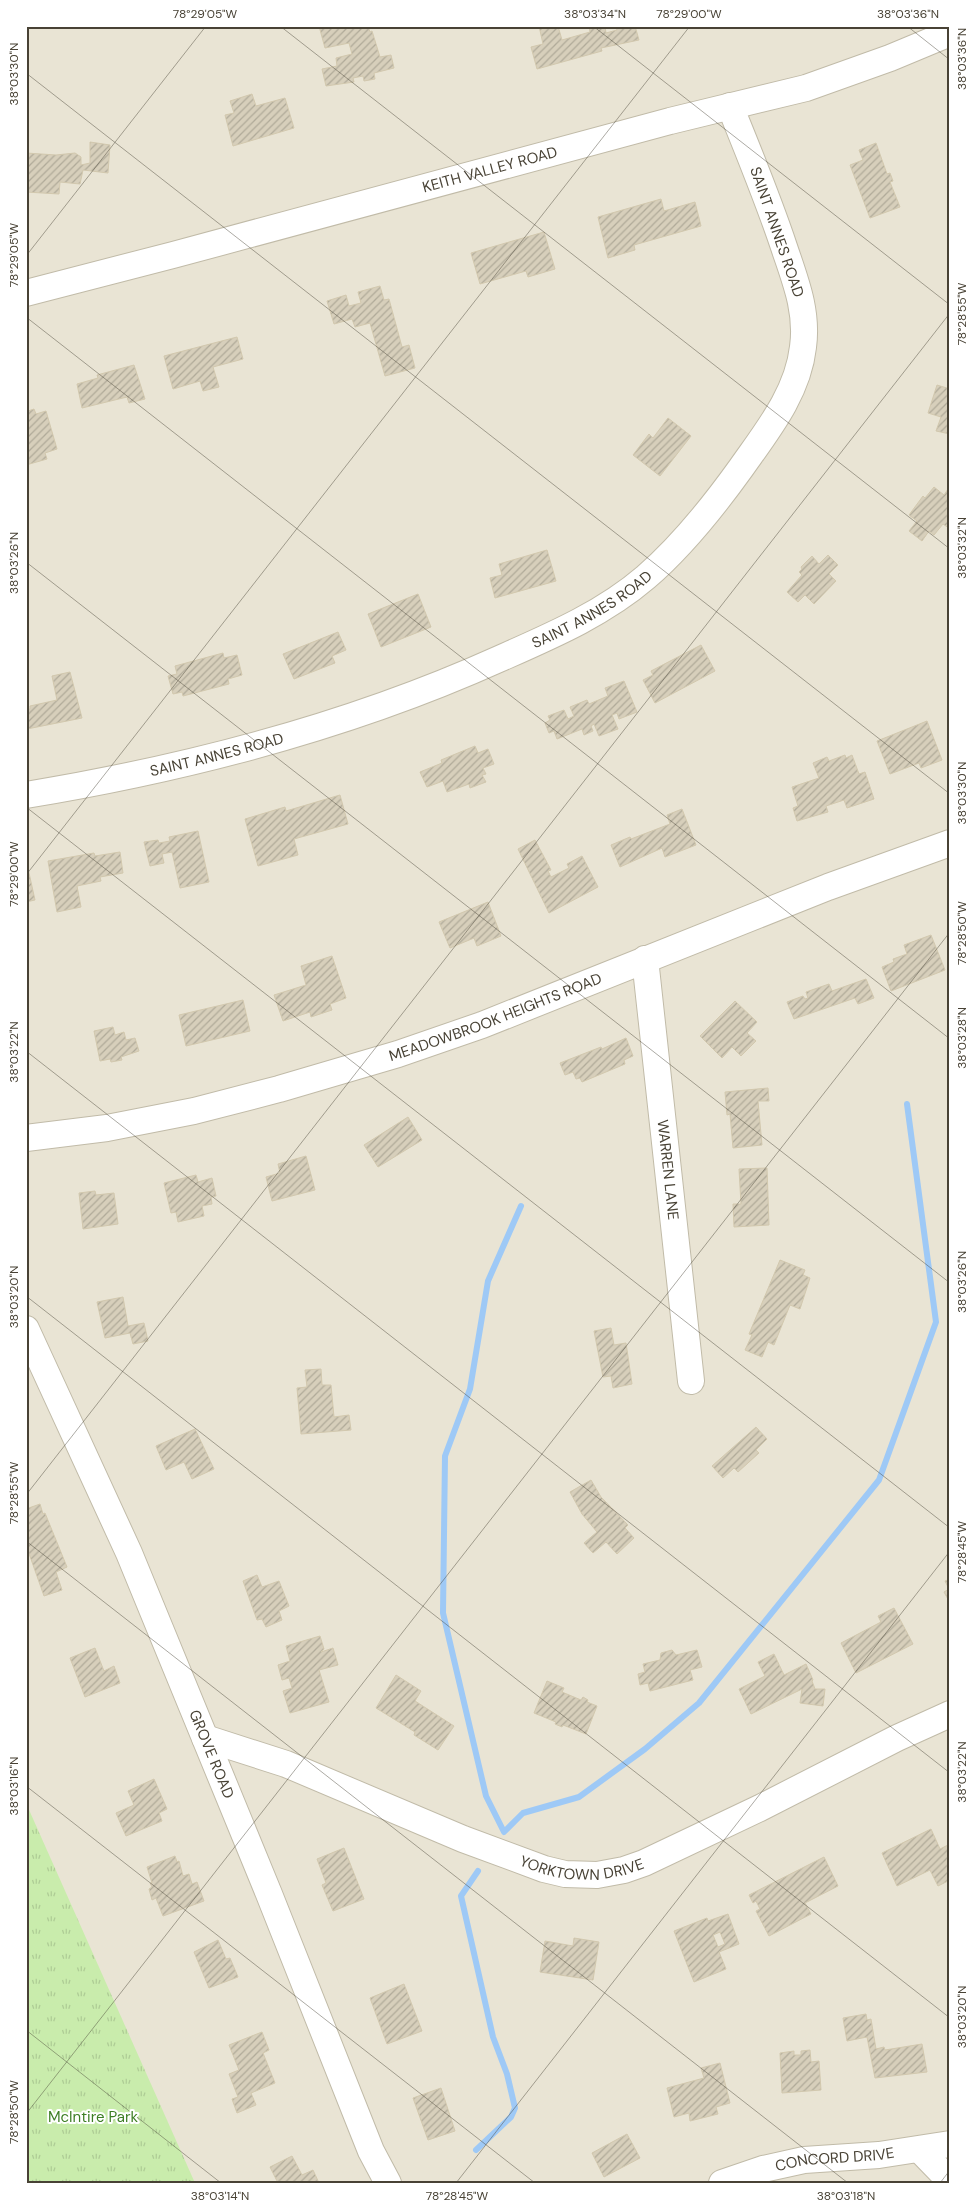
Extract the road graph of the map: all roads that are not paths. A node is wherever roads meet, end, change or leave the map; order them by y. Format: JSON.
{"nodes":[{"id":1,"x":950,"y":33,"type":"edge"},
{"id":2,"x":730,"y":106,"type":"junction"},
{"id":3,"x":26,"y":293,"type":"edge"},
{"id":4,"x":26,"y":795,"type":"edge"},
{"id":5,"x":950,"y":843,"type":"edge"},
{"id":6,"x":645,"y":959,"type":"junction"},
{"id":7,"x":26,"y":1138,"type":"edge"},
{"id":8,"x":26,"y":1329,"type":"edge"},
{"id":9,"x":691,"y":1381,"type":"dead end"},
{"id":10,"x":950,"y":1714,"type":"edge"},
{"id":11,"x":205,"y":1738,"type":"junction"},
{"id":12,"x":950,"y":2144,"type":"edge"},
{"id":13,"x":920,"y":2150,"type":"junction"},
{"id":14,"x":950,"y":2182,"type":"edge"},
{"id":15,"x":388,"y":2183,"type":"edge"},
{"id":16,"x":722,"y":2183,"type":"edge"}],
"edges":[{"from":1,"to":2,"type":"street","name":"KEITH VALLEY ROAD"},
{"from":2,"to":3,"type":"street","name":"KEITH VALLEY ROAD"},
{"from":2,"to":4,"type":"street","name":"SAINT ANNES ROAD"},
{"from":5,"to":6,"type":"street","name":"MEADOWBROOK HEIGHTS ROAD"},
{"from":6,"to":7,"type":"street","name":"MEADOWBROOK HEIGHTS ROAD"},
{"from":6,"to":9,"type":"street","name":"WARREN LANE"},
{"from":8,"to":11,"type":"street","name":"GROVE ROAD"},
{"from":10,"to":11,"type":"street","name":"YORKTOWN DRIVE"},
{"from":11,"to":15,"type":"street","name":"GROVE ROAD"},
{"from":12,"to":13,"type":"street","name":"CONCORD DRIVE"},
{"from":13,"to":14,"type":"street"},
{"from":13,"to":16,"type":"street","name":"CONCORD DRIVE"}]}
